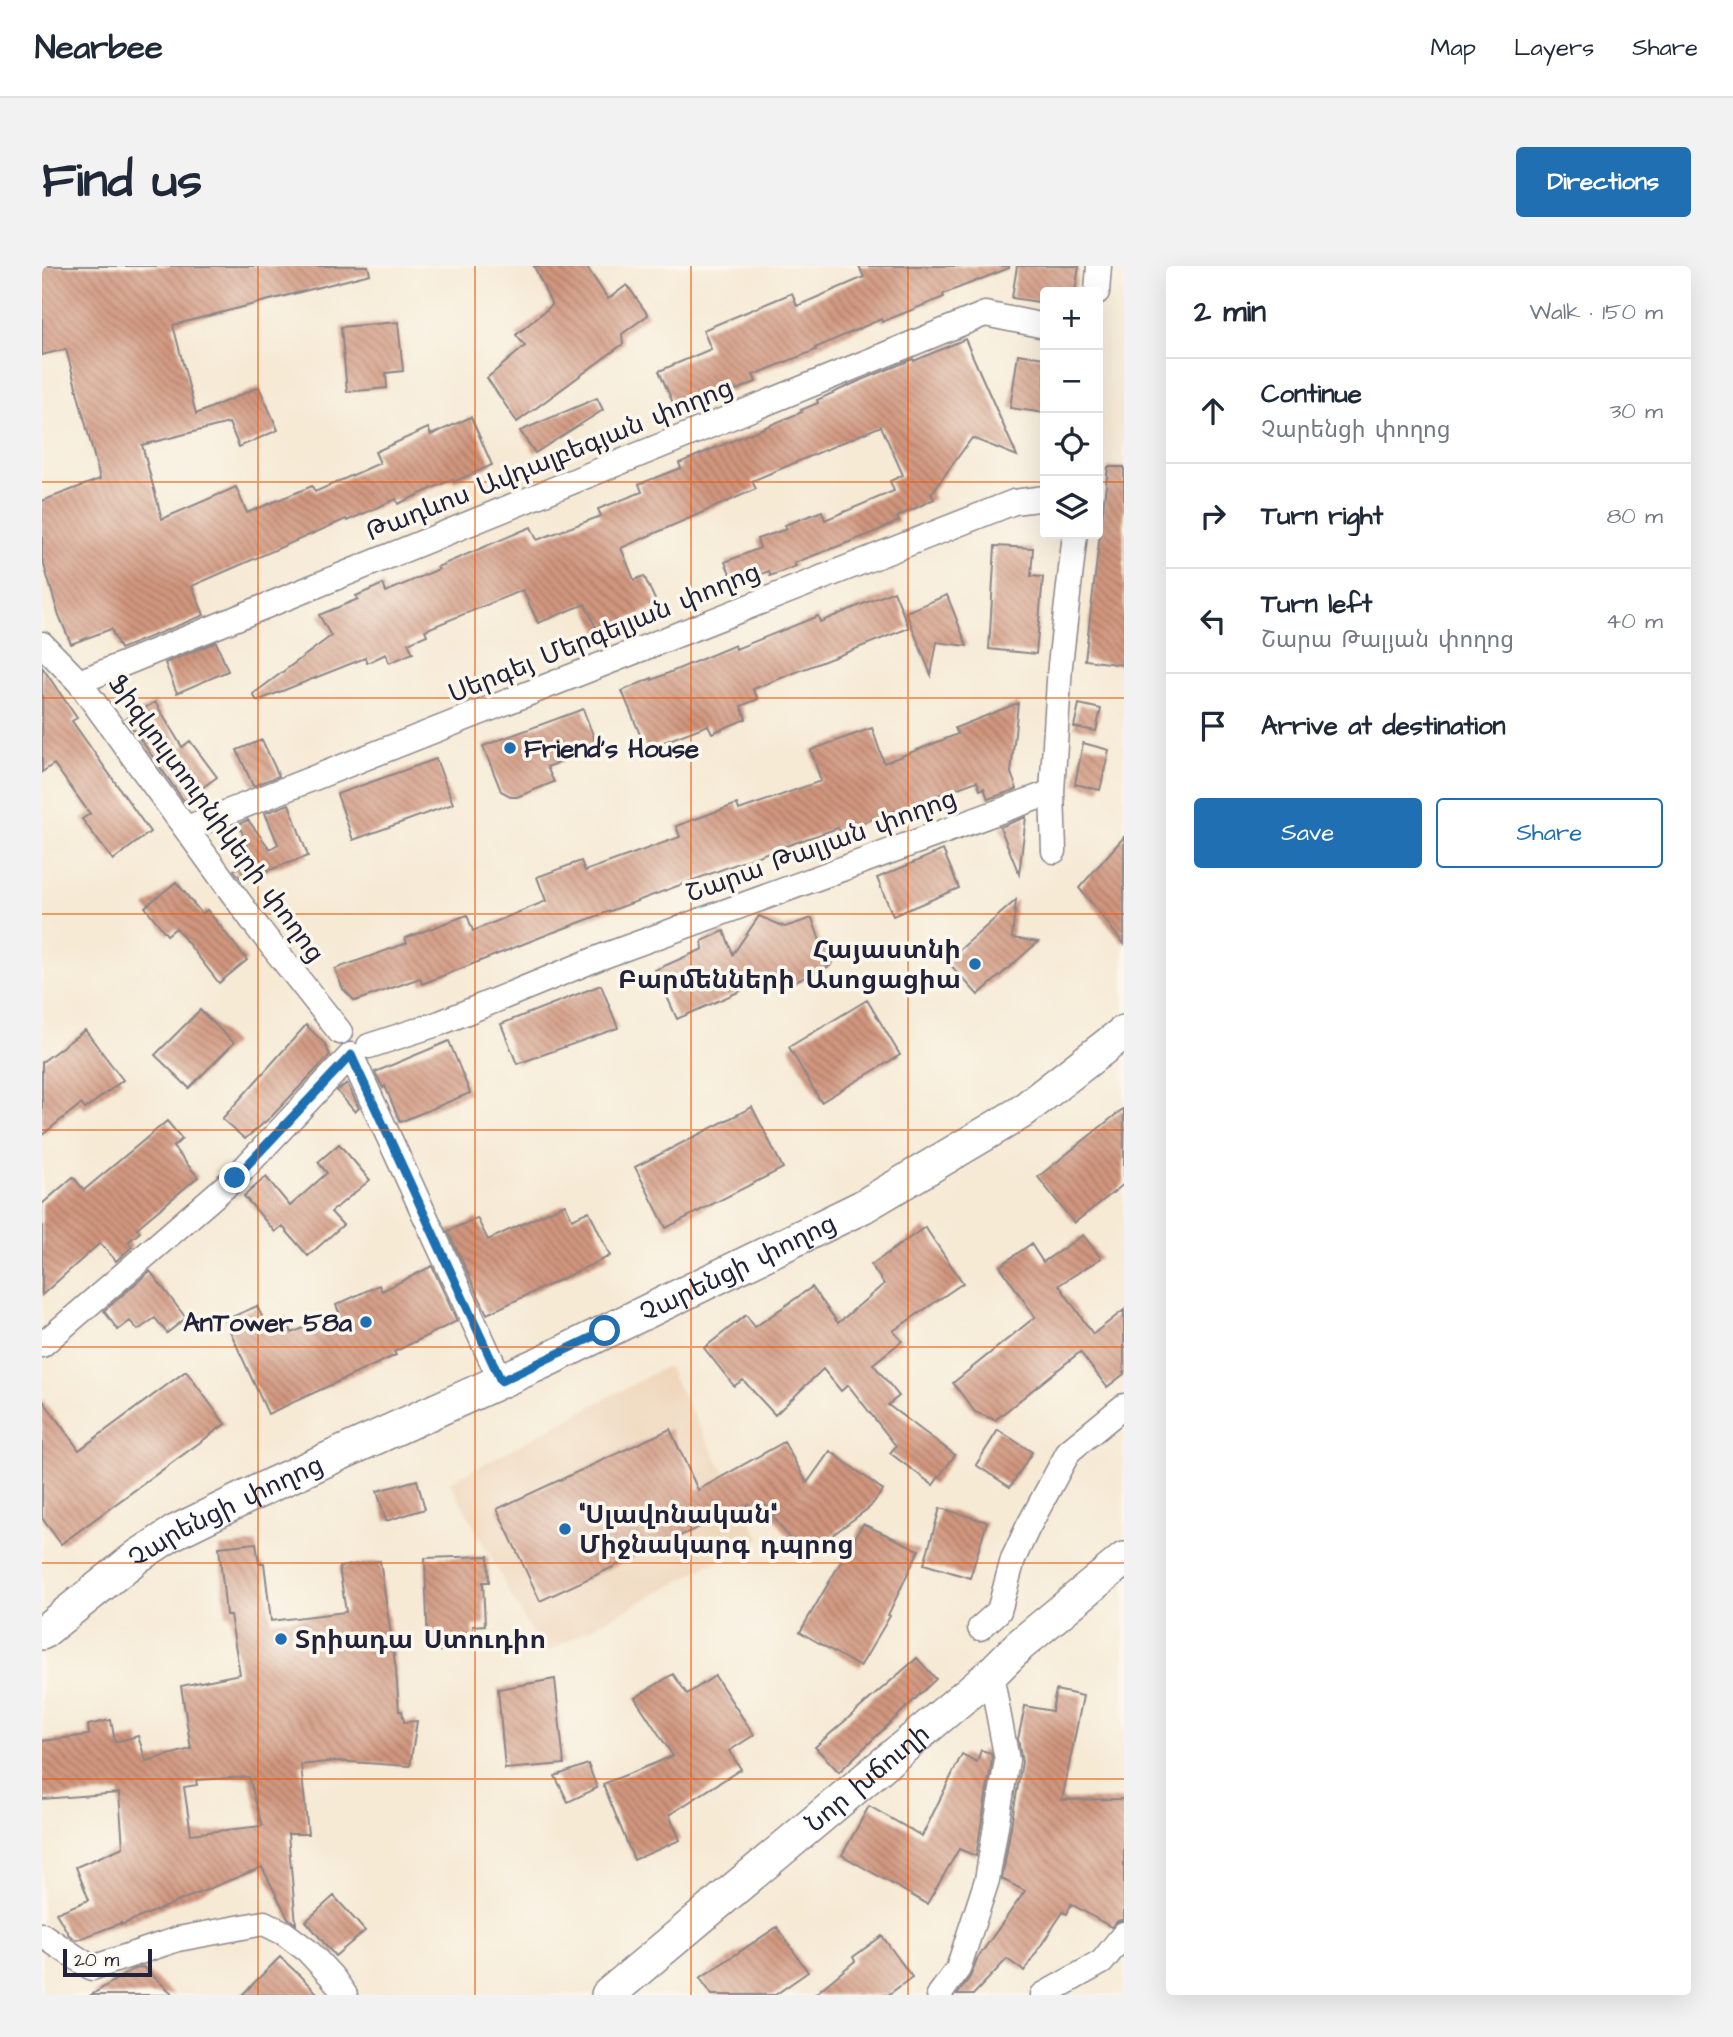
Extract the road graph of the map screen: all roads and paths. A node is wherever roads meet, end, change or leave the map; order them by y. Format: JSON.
{"nodes":[{"id":1,"x":1099,"y":266,"type":"edge"},
{"id":2,"x":1097,"y":287,"type":"edge"},
{"id":3,"x":1040,"y":325,"type":"edge"},
{"id":4,"x":1040,"y":499,"type":"edge"},
{"id":5,"x":1074,"y":539,"type":"edge"},
{"id":6,"x":42,"y":644,"type":"edge"},
{"id":7,"x":79,"y":682,"type":"junction"},
{"id":8,"x":1052,"y":792,"type":"junction"},
{"id":9,"x":187,"y":828,"type":"junction"},
{"id":10,"x":1054,"y":851,"type":"dead end"},
{"id":11,"x":340,"y":1032,"type":"dead end"},
{"id":12,"x":1124,"y":1032,"type":"edge"},
{"id":13,"x":360,"y":1050,"type":"junction"},
{"id":14,"x":42,"y":1345,"type":"edge"},
{"id":15,"x":501,"y":1381,"type":"junction"},
{"id":16,"x":1124,"y":1406,"type":"edge"},
{"id":17,"x":1124,"y":1559,"type":"edge"},
{"id":18,"x":980,"y":1628,"type":"dead end"},
{"id":19,"x":42,"y":1633,"type":"edge"},
{"id":20,"x":991,"y":1674,"type":"junction"},
{"id":21,"x":1124,"y":1934,"type":"edge"},
{"id":22,"x":42,"y":1935,"type":"edge"},
{"id":23,"x":345,"y":1995,"type":"edge"},
{"id":24,"x":608,"y":1995,"type":"edge"},
{"id":25,"x":939,"y":1995,"type":"edge"},
{"id":26,"x":1043,"y":1995,"type":"edge"}],
"edges":[{"from":1,"to":2,"type":"street"},
{"from":3,"to":7,"type":"street","name":"Թադևոս Ավդալբեգյան փողոց"},
{"from":4,"to":9,"type":"street","name":"Սերգեյ Մերգելյան փողոց"},
{"from":5,"to":8,"type":"street"},
{"from":6,"to":7,"type":"street","name":"Ֆիզկուլտուրնիկերի փողոց"},
{"from":7,"to":9,"type":"street","name":"Ֆիզկուլտուրնիկերի փողոց"},
{"from":8,"to":10,"type":"street"},
{"from":8,"to":13,"type":"street","name":"Շարա Թալյան փողոց"},
{"from":9,"to":11,"type":"street","name":"Ֆիզկուլտուրնիկերի փողոց"},
{"from":12,"to":15,"type":"main road","name":"Չարենցի փողոց"},
{"from":13,"to":14,"type":"street","name":"Շարա Թալյան փողոց"},
{"from":13,"to":15,"type":"street"},
{"from":15,"to":19,"type":"main road","name":"Չարենցի փողոց"},
{"from":16,"to":18,"type":"street"},
{"from":17,"to":20,"type":"main road","name":"Նոր խճուղի"},
{"from":20,"to":24,"type":"main road","name":"Նոր խճուղի"},
{"from":20,"to":25,"type":"street"},
{"from":21,"to":26,"type":"street"},
{"from":22,"to":23,"type":"street"}]}
